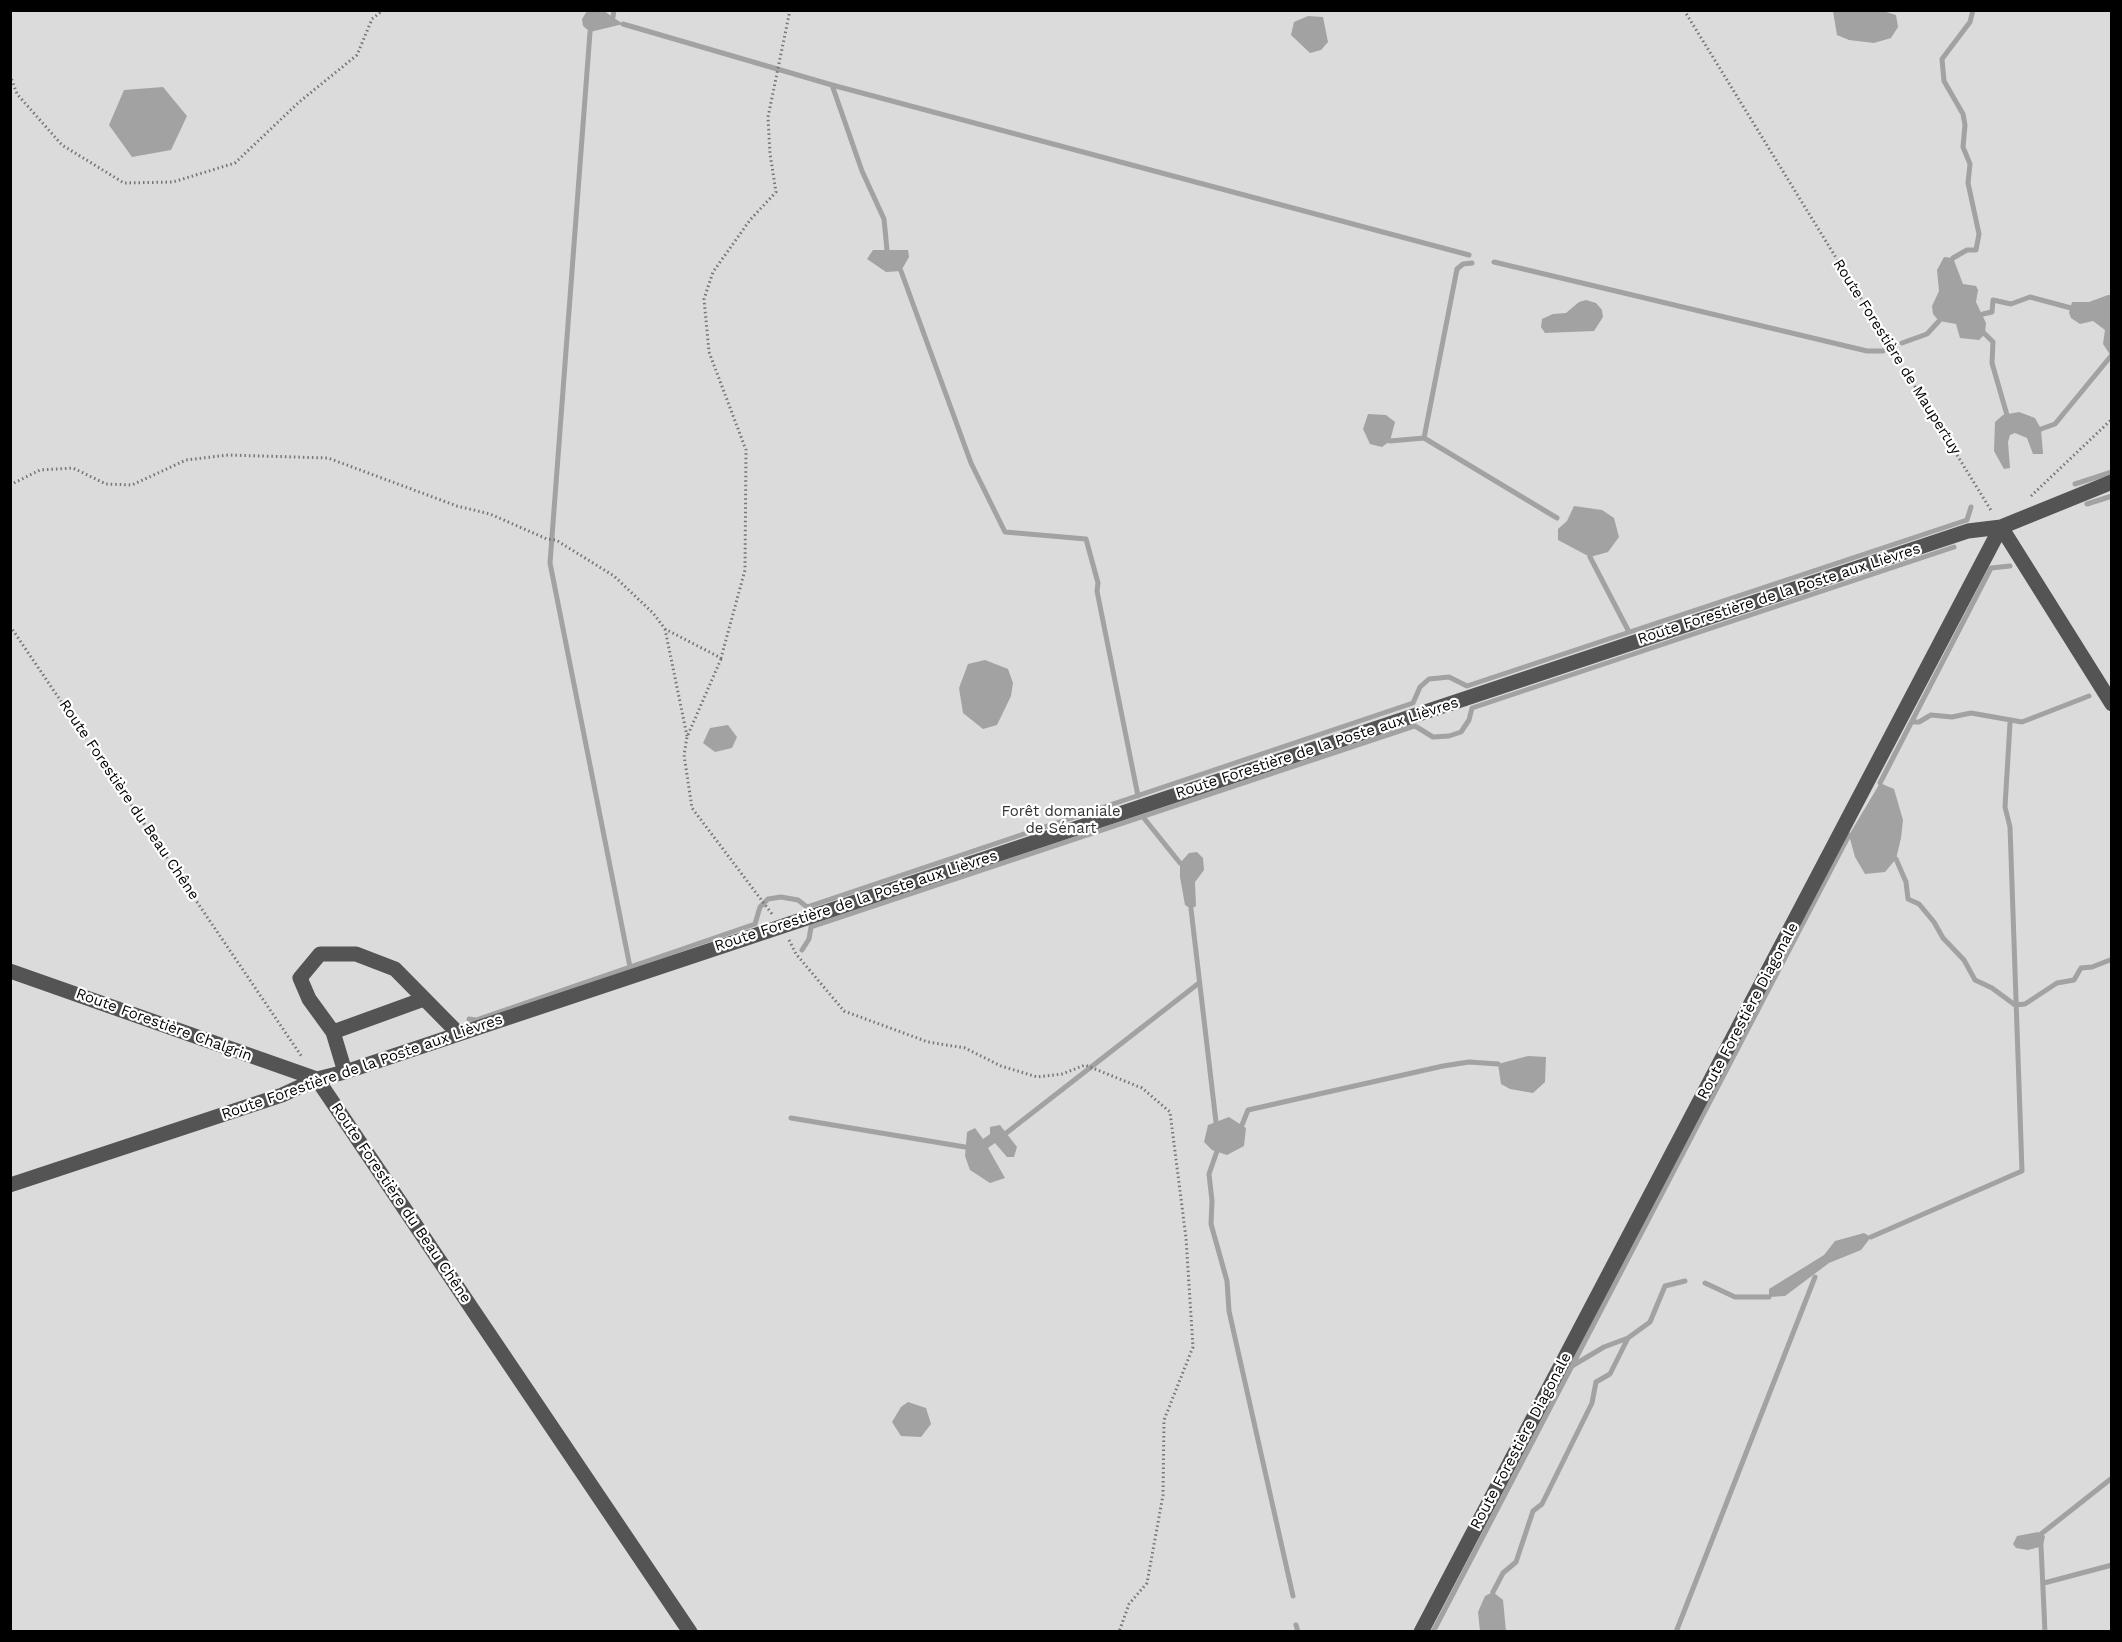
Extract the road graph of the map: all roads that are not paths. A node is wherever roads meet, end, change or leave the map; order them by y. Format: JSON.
{"nodes":[{"id":1,"x":2112,"y":482,"type":"edge"},
{"id":2,"x":2001,"y":527,"type":"junction"},
{"id":3,"x":2112,"y":704,"type":"edge"},
{"id":4,"x":10,"y":971,"type":"edge"},
{"id":5,"x":424,"y":999,"type":"junction"},
{"id":6,"x":333,"y":1032,"type":"junction"},
{"id":7,"x":459,"y":1034,"type":"junction"},
{"id":8,"x":345,"y":1072,"type":"junction"},
{"id":9,"x":317,"y":1079,"type":"junction"},
{"id":10,"x":10,"y":1185,"type":"edge"},
{"id":11,"x":690,"y":1632,"type":"edge"},
{"id":12,"x":1421,"y":1632,"type":"edge"}],
"edges":[{"from":1,"to":2,"type":"street","name":"Route Forestière de la Poste aux Lièvres"},
{"from":2,"to":3,"type":"street"},
{"from":2,"to":7,"type":"street","name":"Route Forestière de la Poste aux Lièvres"},
{"from":2,"to":12,"type":"street","name":"Route Forestière Diagonale"},
{"from":4,"to":9,"type":"street","name":"Route Forestière Chalgrin"},
{"from":5,"to":6,"type":"street"},
{"from":5,"to":6,"type":"street"},
{"from":5,"to":7,"type":"street"},
{"from":6,"to":8,"type":"street"},
{"from":7,"to":8,"type":"street","name":"Route Forestière de la Poste aux Lièvres"},
{"from":8,"to":9,"type":"street","name":"Route Forestière de la Poste aux Lièvres"},
{"from":9,"to":10,"type":"street","name":"Route Forestière de la Poste aux Lièvres"},
{"from":9,"to":11,"type":"street","name":"Route Forestière du Beau Chêne"}]}
